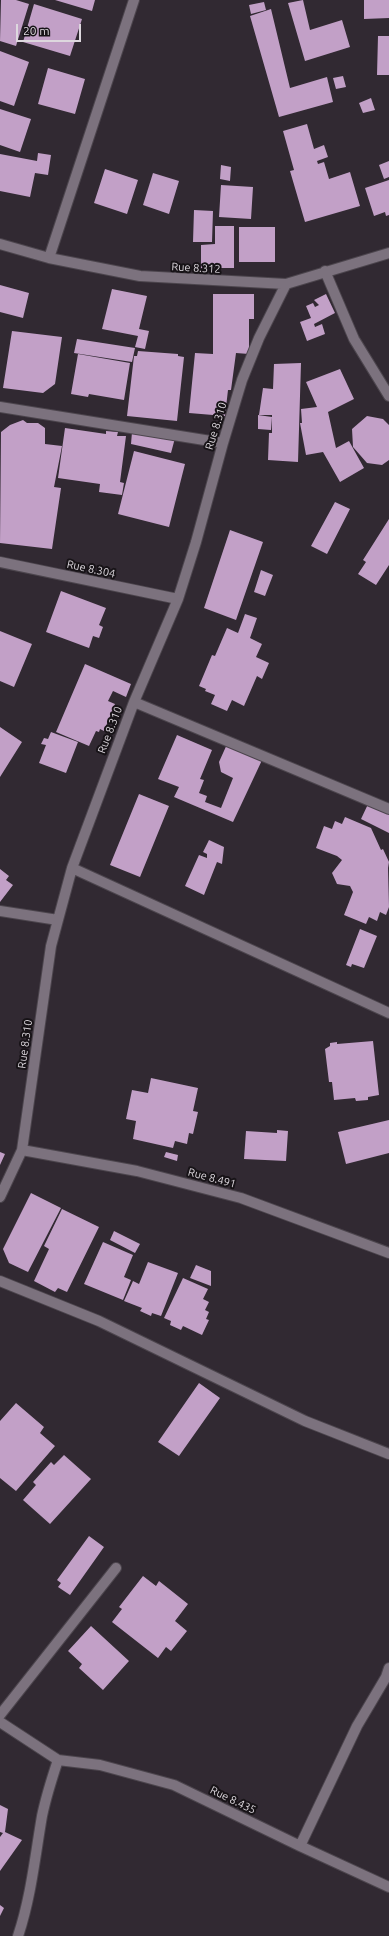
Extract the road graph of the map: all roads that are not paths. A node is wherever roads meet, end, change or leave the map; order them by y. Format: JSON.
{"nodes":[{"id":1,"x":134,"y":0,"type":"edge"},
{"id":2,"x":0,"y":244,"type":"edge"},
{"id":3,"x":389,"y":253,"type":"edge"},
{"id":4,"x":49,"y":258,"type":"junction"},
{"id":5,"x":325,"y":271,"type":"junction"},
{"id":6,"x":286,"y":284,"type":"junction"},
{"id":7,"x":389,"y":396,"type":"edge"},
{"id":8,"x":0,"y":408,"type":"edge"},
{"id":9,"x":223,"y":443,"type":"junction"},
{"id":10,"x":0,"y":562,"type":"edge"},
{"id":11,"x":178,"y":599,"type":"junction"},
{"id":12,"x":134,"y":702,"type":"junction"},
{"id":13,"x":389,"y":809,"type":"edge"},
{"id":14,"x":72,"y":868,"type":"junction"},
{"id":15,"x":0,"y":911,"type":"edge"},
{"id":16,"x":58,"y":920,"type":"junction"},
{"id":17,"x":389,"y":1013,"type":"edge"},
{"id":18,"x":22,"y":1150,"type":"junction"},
{"id":19,"x":0,"y":1197,"type":"edge"},
{"id":20,"x":389,"y":1253,"type":"edge"},
{"id":21,"x":0,"y":1281,"type":"edge"},
{"id":22,"x":389,"y":1454,"type":"edge"},
{"id":23,"x":116,"y":1568,"type":"dead end"},
{"id":24,"x":388,"y":1674,"type":"edge"},
{"id":25,"x":0,"y":1715,"type":"edge"},
{"id":26,"x":0,"y":1722,"type":"edge"},
{"id":27,"x":58,"y":1760,"type":"junction"},
{"id":28,"x":300,"y":1846,"type":"junction"},
{"id":29,"x":389,"y":1887,"type":"edge"},
{"id":30,"x":18,"y":1936,"type":"edge"}],
"edges":[{"from":1,"to":4,"type":"street"},
{"from":2,"to":4,"type":"street","name":"Rue 8.312"},
{"from":3,"to":5,"type":"street","name":"Rue 8.312"},
{"from":4,"to":6,"type":"street","name":"Rue 8.312"},
{"from":5,"to":6,"type":"street","name":"Rue 8.312"},
{"from":5,"to":7,"type":"street"},
{"from":6,"to":9,"type":"street","name":"Rue 8.310"},
{"from":8,"to":9,"type":"street"},
{"from":9,"to":11,"type":"street","name":"Rue 8.310"},
{"from":10,"to":11,"type":"street","name":"Rue 8.304"},
{"from":11,"to":12,"type":"street","name":"Rue 8.310"},
{"from":12,"to":13,"type":"street"},
{"from":12,"to":14,"type":"street","name":"Rue 8.310"},
{"from":14,"to":16,"type":"street","name":"Rue 8.310"},
{"from":14,"to":17,"type":"street"},
{"from":15,"to":16,"type":"street"},
{"from":16,"to":18,"type":"street","name":"Rue 8.310"},
{"from":18,"to":19,"type":"street","name":"Rue 8.310"},
{"from":18,"to":20,"type":"street","name":"Rue 8.491"},
{"from":21,"to":22,"type":"street"},
{"from":23,"to":25,"type":"street"},
{"from":24,"to":28,"type":"street"},
{"from":26,"to":27,"type":"street","name":"Rue 8.435"},
{"from":27,"to":28,"type":"street","name":"Rue 8.435"},
{"from":27,"to":30,"type":"street"},
{"from":28,"to":29,"type":"street","name":"Rue 8.435"}]}
